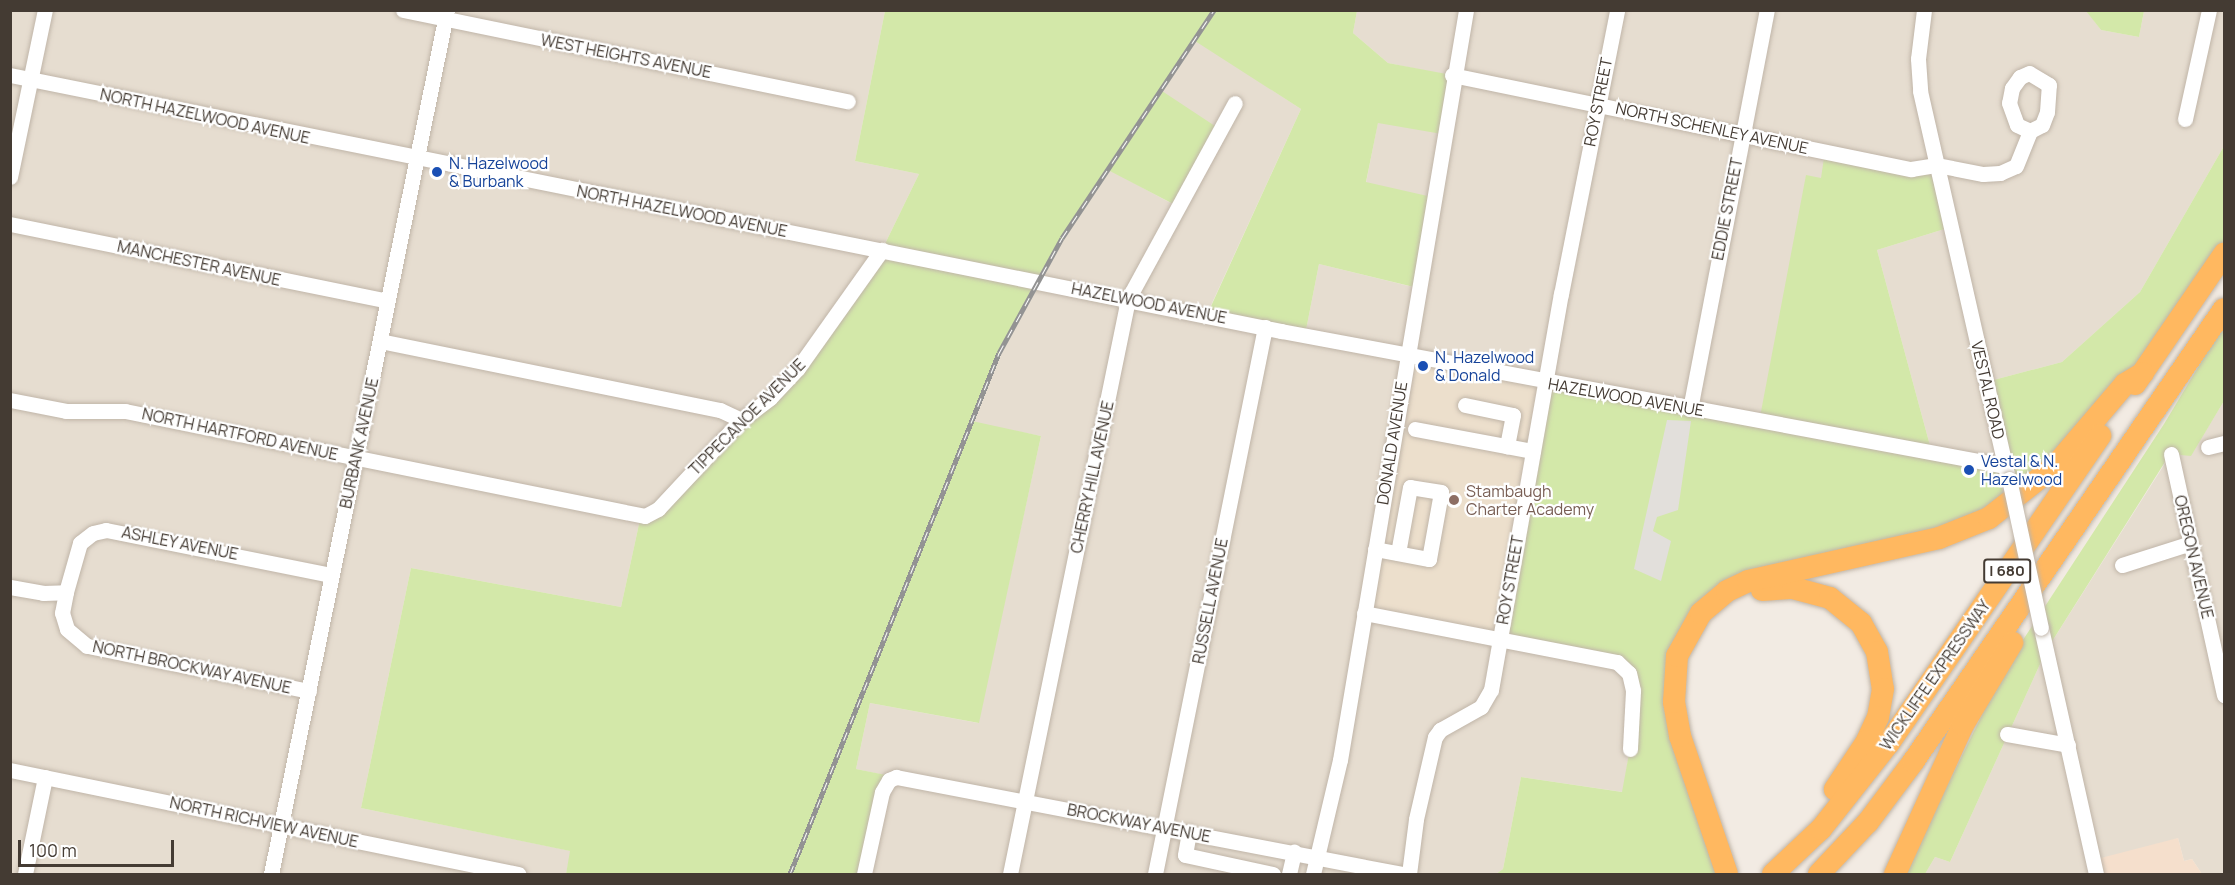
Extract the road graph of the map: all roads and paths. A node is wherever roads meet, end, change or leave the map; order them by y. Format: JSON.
{"nodes":[{"id":1,"x":45,"y":10,"type":"edge"},
{"id":2,"x":403,"y":10,"type":"edge"},
{"id":3,"x":1466,"y":10,"type":"edge"},
{"id":4,"x":1617,"y":10,"type":"edge"},
{"id":5,"x":1767,"y":10,"type":"edge"},
{"id":6,"x":1924,"y":10,"type":"edge"},
{"id":7,"x":2209,"y":10,"type":"edge"},
{"id":8,"x":446,"y":15,"type":"edge"},
{"id":9,"x":10,"y":75,"type":"edge"},
{"id":10,"x":1452,"y":75,"type":"junction"},
{"id":11,"x":30,"y":80,"type":"junction"},
{"id":12,"x":848,"y":101,"type":"dead end"},
{"id":13,"x":1235,"y":103,"type":"dead end"},
{"id":14,"x":1597,"y":105,"type":"junction"},
{"id":15,"x":2186,"y":119,"type":"dead end"},
{"id":16,"x":2030,"y":131,"type":"dead end"},
{"id":17,"x":1741,"y":134,"type":"junction"},
{"id":18,"x":416,"y":159,"type":"junction"},
{"id":19,"x":1937,"y":165,"type":"junction"},
{"id":20,"x":10,"y":177,"type":"edge"},
{"id":21,"x":10,"y":224,"type":"edge"},
{"id":22,"x":882,"y":250,"type":"junction"},
{"id":23,"x":2224,"y":254,"type":"edge"},
{"id":24,"x":1036,"y":280,"type":"joint"},
{"id":25,"x":1128,"y":300,"type":"junction"},
{"id":26,"x":387,"y":302,"type":"junction"},
{"id":27,"x":2224,"y":309,"type":"edge"},
{"id":28,"x":1265,"y":327,"type":"junction"},
{"id":29,"x":380,"y":341,"type":"junction"},
{"id":30,"x":1407,"y":354,"type":"junction"},
{"id":31,"x":2143,"y":373,"type":"junction"},
{"id":32,"x":1545,"y":382,"type":"junction"},
{"id":33,"x":10,"y":400,"type":"edge"},
{"id":34,"x":1465,"y":405,"type":"dead end"},
{"id":35,"x":1690,"y":409,"type":"junction"},
{"id":36,"x":741,"y":420,"type":"junction"},
{"id":37,"x":1416,"y":429,"type":"dead end"},
{"id":38,"x":2224,"y":443,"type":"edge"},
{"id":39,"x":1507,"y":446,"type":"junction"},
{"id":40,"x":2208,"y":447,"type":"dead end"},
{"id":41,"x":1533,"y":451,"type":"junction"},
{"id":42,"x":2171,"y":454,"type":"dead end"},
{"id":43,"x":356,"y":458,"type":"junction"},
{"id":44,"x":2114,"y":468,"type":"junction"},
{"id":45,"x":2007,"y":472,"type":"junction"},
{"id":46,"x":645,"y":516,"type":"joint"},
{"id":47,"x":2191,"y":543,"type":"junction"},
{"id":48,"x":1375,"y":549,"type":"junction"},
{"id":49,"x":1398,"y":554,"type":"junction"},
{"id":50,"x":2122,"y":565,"type":"dead end"},
{"id":51,"x":332,"y":575,"type":"junction"},
{"id":52,"x":10,"y":587,"type":"edge"},
{"id":53,"x":66,"y":592,"type":"junction"},
{"id":54,"x":1365,"y":614,"type":"junction"},
{"id":55,"x":1500,"y":639,"type":"junction"},
{"id":56,"x":309,"y":691,"type":"junction"},
{"id":57,"x":2224,"y":695,"type":"edge"},
{"id":58,"x":2007,"y":734,"type":"dead end"},
{"id":59,"x":2068,"y":745,"type":"junction"},
{"id":60,"x":1630,"y":748,"type":"dead end"},
{"id":61,"x":10,"y":770,"type":"edge"},
{"id":62,"x":45,"y":777,"type":"junction"},
{"id":63,"x":1025,"y":801,"type":"junction"},
{"id":64,"x":281,"y":825,"type":"junction"},
{"id":65,"x":1164,"y":827,"type":"junction"},
{"id":66,"x":1189,"y":832,"type":"junction"},
{"id":67,"x":1294,"y":852,"type":"junction"},
{"id":68,"x":1318,"y":856,"type":"junction"},
{"id":69,"x":1725,"y":858,"type":"edge"},
{"id":70,"x":28,"y":872,"type":"edge"},
{"id":71,"x":271,"y":874,"type":"edge"},
{"id":72,"x":518,"y":874,"type":"edge"},
{"id":73,"x":864,"y":874,"type":"edge"},
{"id":74,"x":1010,"y":874,"type":"edge"},
{"id":75,"x":1155,"y":874,"type":"edge"},
{"id":76,"x":1273,"y":874,"type":"edge"},
{"id":77,"x":1288,"y":874,"type":"edge"},
{"id":78,"x":1313,"y":874,"type":"edge"},
{"id":79,"x":1402,"y":874,"type":"edge"},
{"id":80,"x":1409,"y":874,"type":"edge"},
{"id":81,"x":1739,"y":874,"type":"edge"},
{"id":82,"x":1755,"y":874,"type":"edge"},
{"id":83,"x":1773,"y":874,"type":"edge"},
{"id":84,"x":1820,"y":874,"type":"edge"},
{"id":85,"x":1895,"y":874,"type":"edge"},
{"id":86,"x":2096,"y":874,"type":"edge"}],
"edges":[{"from":1,"to":11,"type":"street"},
{"from":2,"to":8,"type":"street","name":"WEST HEIGHTS AVENUE"},
{"from":3,"to":10,"type":"street","name":"DONALD AVENUE"},
{"from":4,"to":14,"type":"street","name":"ROY STREET"},
{"from":5,"to":17,"type":"street","name":"EDDIE STREET"},
{"from":6,"to":19,"type":"street","name":"VESTAL ROAD"},
{"from":7,"to":15,"type":"street"},
{"from":8,"to":12,"type":"street","name":"WEST HEIGHTS AVENUE"},
{"from":8,"to":18,"type":"street","name":"BURBANK AVENUE"},
{"from":9,"to":11,"type":"street","name":"NORTH HAZELWOOD AVENUE"},
{"from":10,"to":14,"type":"street","name":"NORTH SCHENLEY AVENUE"},
{"from":10,"to":30,"type":"street","name":"DONALD AVENUE"},
{"from":11,"to":18,"type":"street","name":"NORTH HAZELWOOD AVENUE"},
{"from":11,"to":20,"type":"street"},
{"from":13,"to":25,"type":"street","name":"CHERRY HILL AVENUE"},
{"from":14,"to":17,"type":"street","name":"NORTH SCHENLEY AVENUE"},
{"from":14,"to":32,"type":"street","name":"ROY STREET"},
{"from":16,"to":19,"type":"street","name":"NORTH SCHENLEY AVENUE"},
{"from":17,"to":19,"type":"street","name":"NORTH SCHENLEY AVENUE"},
{"from":17,"to":35,"type":"street","name":"EDDIE STREET"},
{"from":18,"to":22,"type":"street","name":"NORTH HAZELWOOD AVENUE"},
{"from":18,"to":26,"type":"street","name":"BURBANK AVENUE"},
{"from":19,"to":45,"type":"street","name":"VESTAL ROAD"},
{"from":21,"to":26,"type":"street","name":"MANCHESTER AVENUE"},
{"from":22,"to":24,"type":"street","name":"NORTH HAZELWOOD AVENUE"},
{"from":22,"to":36,"type":"street","name":"TIPPECANOE AVENUE"},
{"from":23,"to":31,"type":"highway","name":"WICKLIFFE EXPRESSWAY","number":"I 680"},
{"from":24,"to":25,"type":"street","name":"HAZELWOOD AVENUE"},
{"from":25,"to":28,"type":"street","name":"HAZELWOOD AVENUE"},
{"from":25,"to":63,"type":"street","name":"CHERRY HILL AVENUE"},
{"from":26,"to":29,"type":"street","name":"BURBANK AVENUE"},
{"from":27,"to":44,"type":"highway","name":"WICKLIFFE EXPRESSWAY","number":"I 680"},
{"from":28,"to":30,"type":"street","name":"HAZELWOOD AVENUE"},
{"from":28,"to":65,"type":"street","name":"RUSSELL AVENUE"},
{"from":29,"to":36,"type":"street"},
{"from":29,"to":43,"type":"street","name":"BURBANK AVENUE"},
{"from":30,"to":32,"type":"street","name":"HAZELWOOD AVENUE"},
{"from":30,"to":48,"type":"street","name":"DONALD AVENUE"},
{"from":31,"to":69,"type":"highway"},
{"from":31,"to":83,"type":"highway","name":"WICKLIFFE EXPRESSWAY","number":"I 680"},
{"from":32,"to":35,"type":"street","name":"HAZELWOOD AVENUE"},
{"from":32,"to":41,"type":"street","name":"ROY STREET"},
{"from":33,"to":43,"type":"street","name":"NORTH HARTFORD AVENUE"},
{"from":34,"to":39,"type":"street"},
{"from":35,"to":45,"type":"street","name":"HAZELWOOD AVENUE"},
{"from":36,"to":46,"type":"street","name":"TIPPECANOE AVENUE"},
{"from":37,"to":39,"type":"street"},
{"from":38,"to":40,"type":"street"},
{"from":39,"to":41,"type":"street"},
{"from":41,"to":55,"type":"street","name":"ROY STREET"},
{"from":42,"to":47,"type":"street","name":"OREGON AVENUE"},
{"from":43,"to":46,"type":"street","name":"NORTH HARTFORD AVENUE"},
{"from":43,"to":51,"type":"street","name":"BURBANK AVENUE"},
{"from":44,"to":84,"type":"highway","name":"WICKLIFFE EXPRESSWAY","number":"I 680"},
{"from":44,"to":85,"type":"highway"},
{"from":45,"to":59,"type":"street","name":"VESTAL ROAD","bridge":true},
{"from":47,"to":50,"type":"street"},
{"from":47,"to":57,"type":"street","name":"OREGON AVENUE"},
{"from":48,"to":49,"type":"street"},
{"from":48,"to":54,"type":"street","name":"DONALD AVENUE"},
{"from":49,"to":49,"type":"street"},
{"from":51,"to":53,"type":"street","name":"ASHLEY AVENUE"},
{"from":51,"to":56,"type":"street","name":"BURBANK AVENUE"},
{"from":52,"to":53,"type":"street"},
{"from":53,"to":56,"type":"street","name":"NORTH BROCKWAY AVENUE"},
{"from":54,"to":55,"type":"street"},
{"from":54,"to":68,"type":"street","name":"DONALD AVENUE"},
{"from":55,"to":60,"type":"street"},
{"from":55,"to":80,"type":"street","name":"ROY STREET"},
{"from":56,"to":64,"type":"street","name":"BURBANK AVENUE"},
{"from":58,"to":59,"type":"street"},
{"from":59,"to":86,"type":"street","name":"VESTAL ROAD"},
{"from":61,"to":62,"type":"street","name":"NORTH RICHVIEW AVENUE"},
{"from":62,"to":64,"type":"street","name":"NORTH RICHVIEW AVENUE"},
{"from":62,"to":70,"type":"street"},
{"from":63,"to":65,"type":"street","name":"BROCKWAY AVENUE"},
{"from":63,"to":73,"type":"street","name":"BROCKWAY AVENUE"},
{"from":63,"to":74,"type":"street","name":"CHERRY HILL AVENUE"},
{"from":64,"to":71,"type":"street","name":"BURBANK AVENUE"},
{"from":64,"to":72,"type":"street","name":"NORTH RICHVIEW AVENUE"},
{"from":65,"to":66,"type":"street","name":"BROCKWAY AVENUE"},
{"from":65,"to":75,"type":"street","name":"RUSSELL AVENUE"},
{"from":66,"to":67,"type":"street","name":"BROCKWAY AVENUE"},
{"from":66,"to":76,"type":"street"},
{"from":67,"to":68,"type":"street","name":"BROCKWAY AVENUE"},
{"from":67,"to":77,"type":"street"},
{"from":68,"to":78,"type":"street","name":"DONALD AVENUE"},
{"from":68,"to":79,"type":"street","name":"BROCKWAY AVENUE"},
{"from":69,"to":81,"type":"highway"},
{"from":69,"to":82,"type":"highway"}]}
